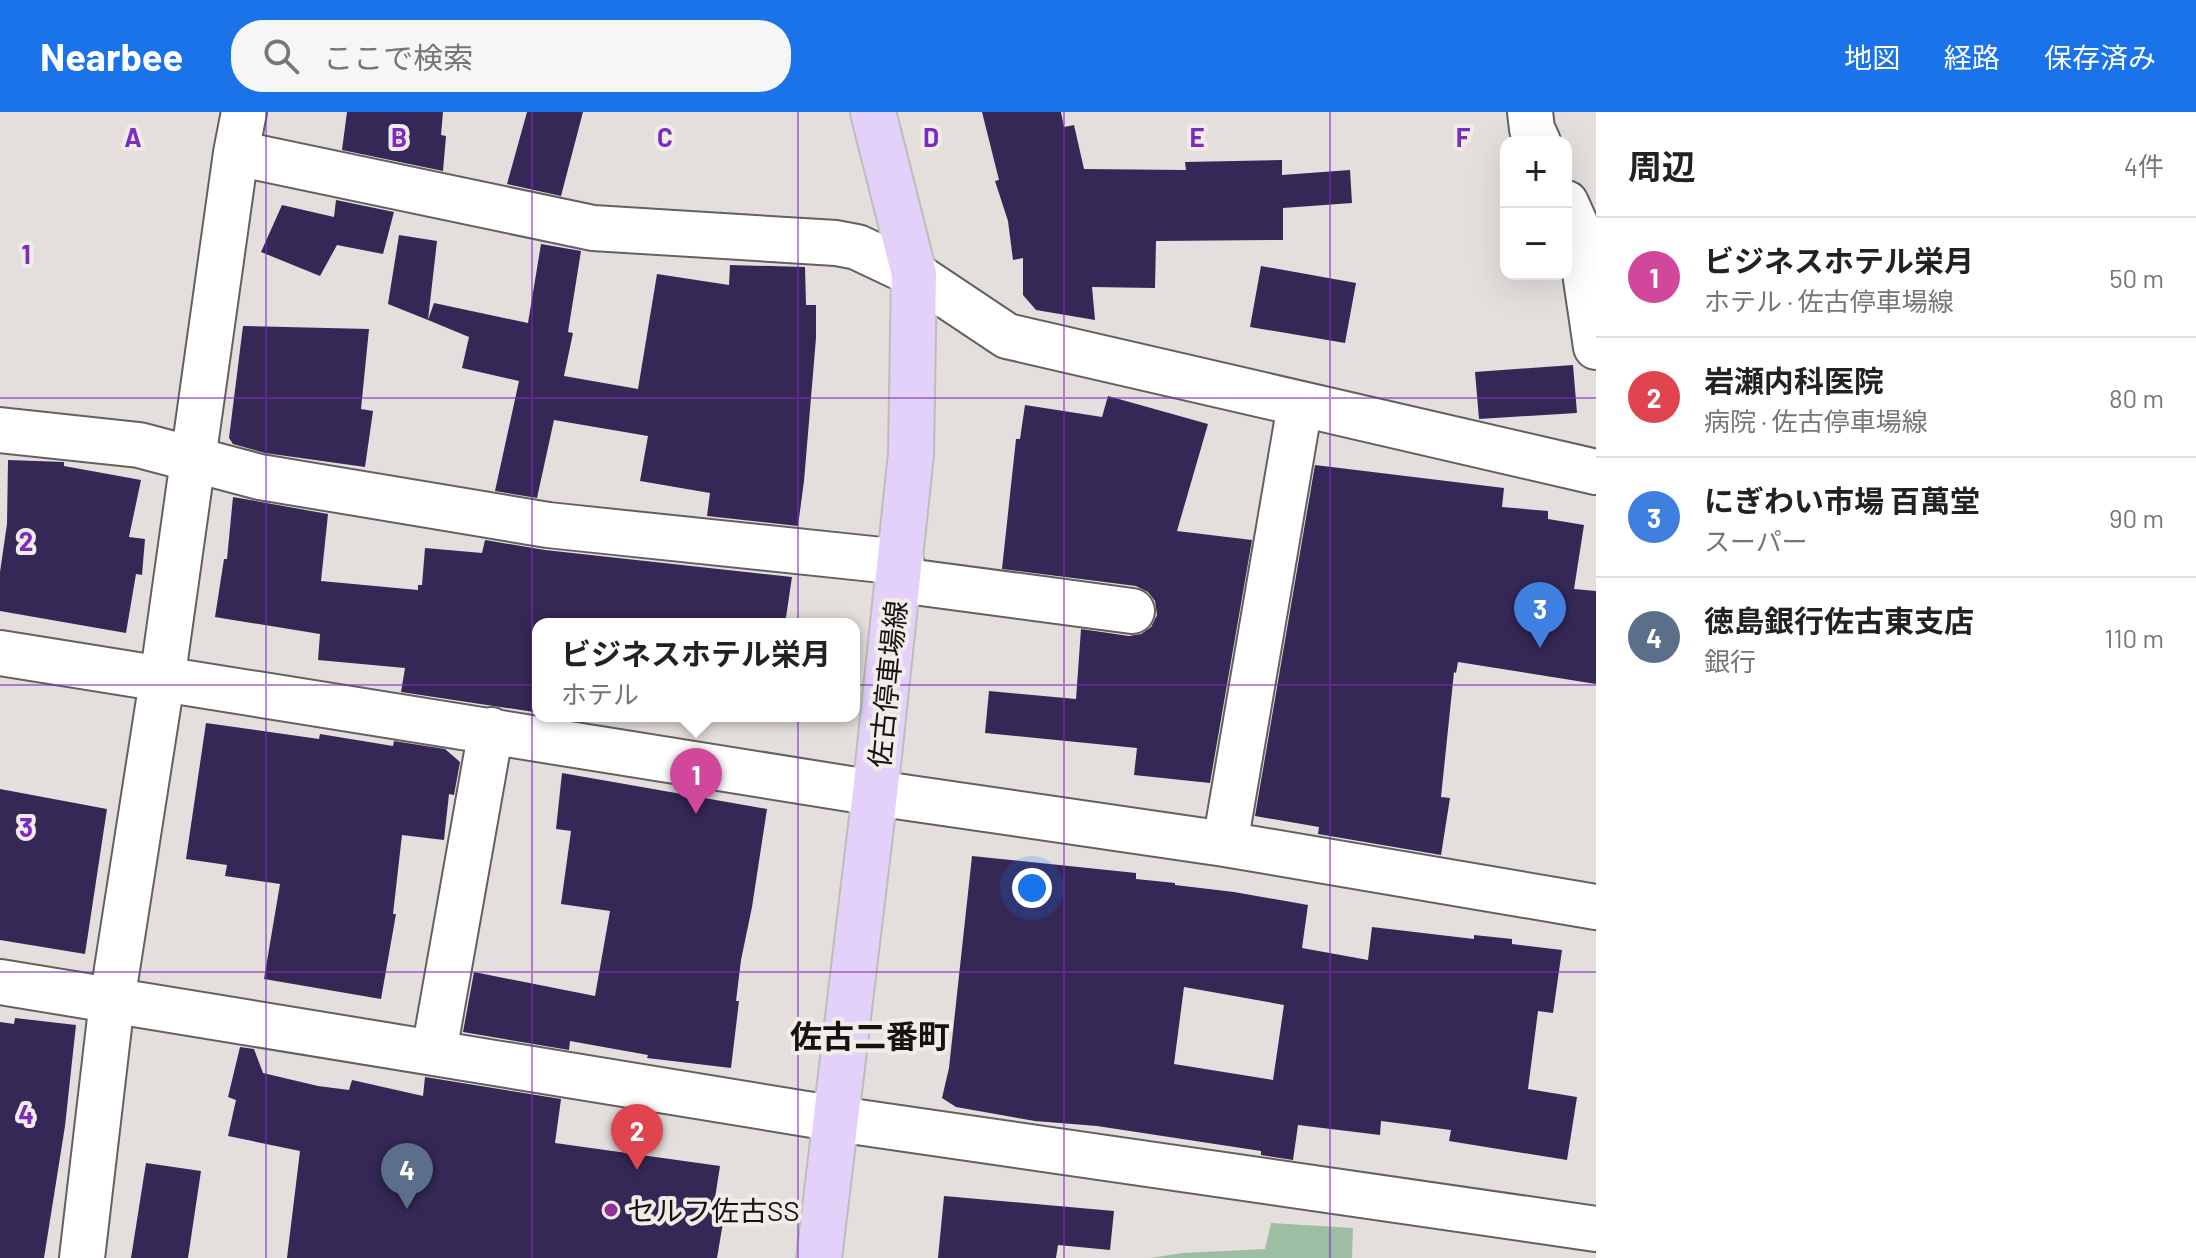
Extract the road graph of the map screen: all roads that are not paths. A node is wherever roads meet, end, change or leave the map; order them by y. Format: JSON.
{"nodes":[{"id":1,"x":873,"y":112,"type":"edge"},
{"id":2,"x":1530,"y":112,"type":"edge"},
{"id":3,"x":240,"y":132,"type":"edge"},
{"id":4,"x":1535,"y":136,"type":"edge"},
{"id":5,"x":1568,"y":208,"type":"edge"},
{"id":6,"x":914,"y":274,"type":"junction"},
{"id":7,"x":1596,"y":347,"type":"edge"},
{"id":8,"x":1300,"y":405,"type":"junction"},
{"id":9,"x":0,"y":430,"type":"edge"},
{"id":10,"x":192,"y":459,"type":"junction"},
{"id":11,"x":1596,"y":472,"type":"edge"},
{"id":12,"x":900,"y":571,"type":"junction"},
{"id":13,"x":1132,"y":611,"type":"dead end"},
{"id":14,"x":0,"y":653,"type":"edge"},
{"id":15,"x":162,"y":681,"type":"junction"},
{"id":16,"x":491,"y":730,"type":"junction"},
{"id":17,"x":875,"y":793,"type":"junction"},
{"id":18,"x":1225,"y":844,"type":"junction"},
{"id":19,"x":1596,"y":907,"type":"edge"},
{"id":20,"x":0,"y":982,"type":"edge"},
{"id":21,"x":112,"y":1001,"type":"junction"},
{"id":22,"x":434,"y":1052,"type":"junction"},
{"id":23,"x":837,"y":1119,"type":"junction"},
{"id":24,"x":1596,"y":1230,"type":"edge"},
{"id":25,"x":82,"y":1258,"type":"edge"},
{"id":26,"x":819,"y":1258,"type":"edge"},
{"id":27,"x":1592,"y":1258,"type":"edge"}],
"edges":[{"from":1,"to":6,"type":"main road","name":"佐古停車場線"},
{"from":2,"to":4,"type":"street"},
{"from":3,"to":6,"type":"street"},
{"from":3,"to":10,"type":"street"},
{"from":5,"to":7,"type":"street"},
{"from":6,"to":8,"type":"street"},
{"from":6,"to":12,"type":"main road","name":"佐古停車場線"},
{"from":8,"to":11,"type":"street"},
{"from":8,"to":18,"type":"street"},
{"from":9,"to":10,"type":"street"},
{"from":10,"to":12,"type":"street"},
{"from":10,"to":15,"type":"street"},
{"from":12,"to":13,"type":"street"},
{"from":12,"to":17,"type":"main road","name":"佐古停車場線"},
{"from":14,"to":15,"type":"street"},
{"from":15,"to":16,"type":"street"},
{"from":15,"to":21,"type":"street"},
{"from":16,"to":17,"type":"street"},
{"from":16,"to":22,"type":"street"},
{"from":17,"to":18,"type":"street"},
{"from":17,"to":23,"type":"main road","name":"佐古停車場線"},
{"from":18,"to":19,"type":"street"},
{"from":20,"to":21,"type":"street"},
{"from":21,"to":22,"type":"street"},
{"from":21,"to":25,"type":"street"},
{"from":22,"to":23,"type":"street"},
{"from":23,"to":24,"type":"street"},
{"from":23,"to":26,"type":"main road","name":"佐古停車場線"},
{"from":24,"to":27,"type":"street"}]}
